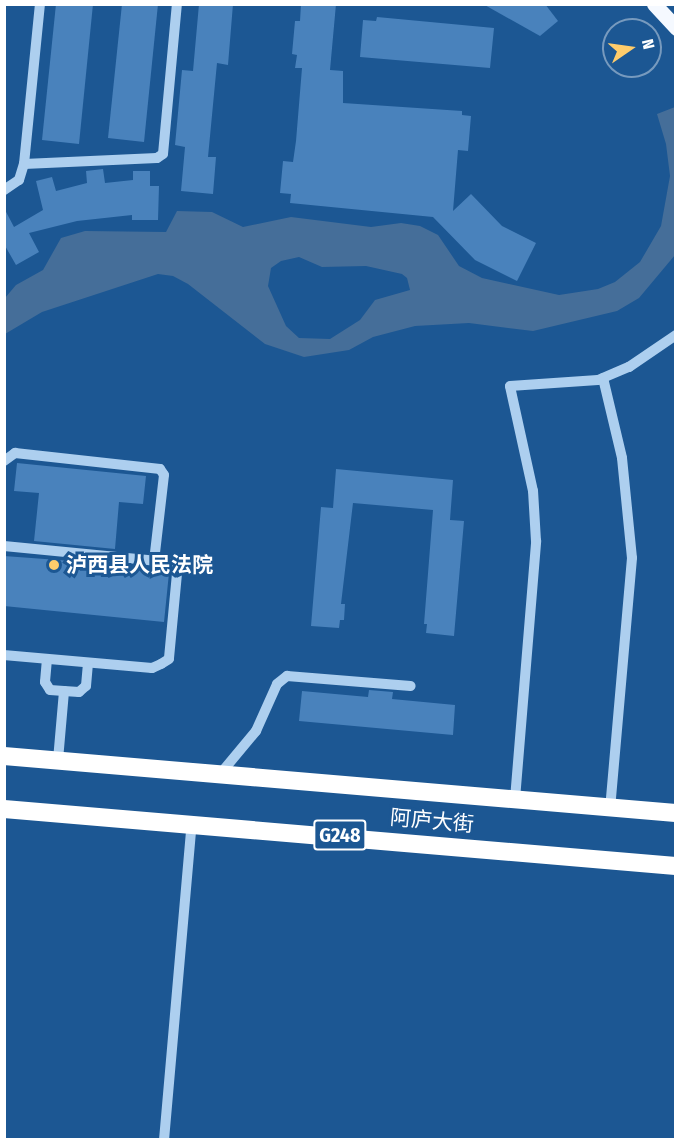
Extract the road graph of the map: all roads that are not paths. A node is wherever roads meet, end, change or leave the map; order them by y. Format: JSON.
{"nodes":[{"id":1,"x":40,"y":4,"type":"edge"},
{"id":2,"x":177,"y":4,"type":"edge"},
{"id":3,"x":654,"y":4,"type":"edge"},
{"id":4,"x":675,"y":28,"type":"edge"},
{"id":5,"x":24,"y":164,"type":"junction"},
{"id":6,"x":4,"y":190,"type":"edge"},
{"id":7,"x":675,"y":335,"type":"edge"},
{"id":8,"x":603,"y":378,"type":"junction"},
{"id":9,"x":4,"y":461,"type":"edge"},
{"id":10,"x":4,"y":546,"type":"edge"},
{"id":11,"x":154,"y":561,"type":"junction"},
{"id":12,"x":4,"y":655,"type":"edge"},
{"id":13,"x":47,"y":659,"type":"junction"},
{"id":14,"x":88,"y":663,"type":"junction"},
{"id":15,"x":411,"y":686,"type":"dead end"},
{"id":16,"x":64,"y":691,"type":"junction"},
{"id":17,"x":4,"y":756,"type":"edge"},
{"id":18,"x":58,"y":760,"type":"junction"},
{"id":19,"x":221,"y":773,"type":"junction"},
{"id":20,"x":515,"y":799,"type":"junction"},
{"id":21,"x":610,"y":808,"type":"junction"},
{"id":22,"x":4,"y":809,"type":"edge"},
{"id":23,"x":675,"y":813,"type":"edge"},
{"id":24,"x":192,"y":823,"type":"junction"},
{"id":25,"x":675,"y":866,"type":"edge"},
{"id":26,"x":164,"y":1140,"type":"edge"}],
"edges":[{"from":1,"to":5,"type":"street"},
{"from":2,"to":5,"type":"street"},
{"from":3,"to":4,"type":"main road"},
{"from":5,"to":6,"type":"street"},
{"from":7,"to":8,"type":"street"},
{"from":8,"to":20,"type":"street"},
{"from":8,"to":21,"type":"street"},
{"from":9,"to":11,"type":"street"},
{"from":10,"to":11,"type":"street"},
{"from":11,"to":14,"type":"street"},
{"from":12,"to":13,"type":"street"},
{"from":13,"to":14,"type":"street"},
{"from":13,"to":16,"type":"street"},
{"from":14,"to":16,"type":"street"},
{"from":15,"to":19,"type":"street"},
{"from":16,"to":18,"type":"street"},
{"from":17,"to":18,"type":"highway","name":"阿庐大街"},
{"from":18,"to":19,"type":"highway","name":"阿庐大街"},
{"from":19,"to":20,"type":"highway","name":"阿庐大街"},
{"from":20,"to":21,"type":"highway","name":"阿庐大街"},
{"from":21,"to":23,"type":"highway","name":"阿庐大街"},
{"from":22,"to":24,"type":"highway","name":"阿庐大街","number":"G248"},
{"from":24,"to":25,"type":"highway","name":"阿庐大街","number":"G248"},
{"from":24,"to":26,"type":"street"}]}
